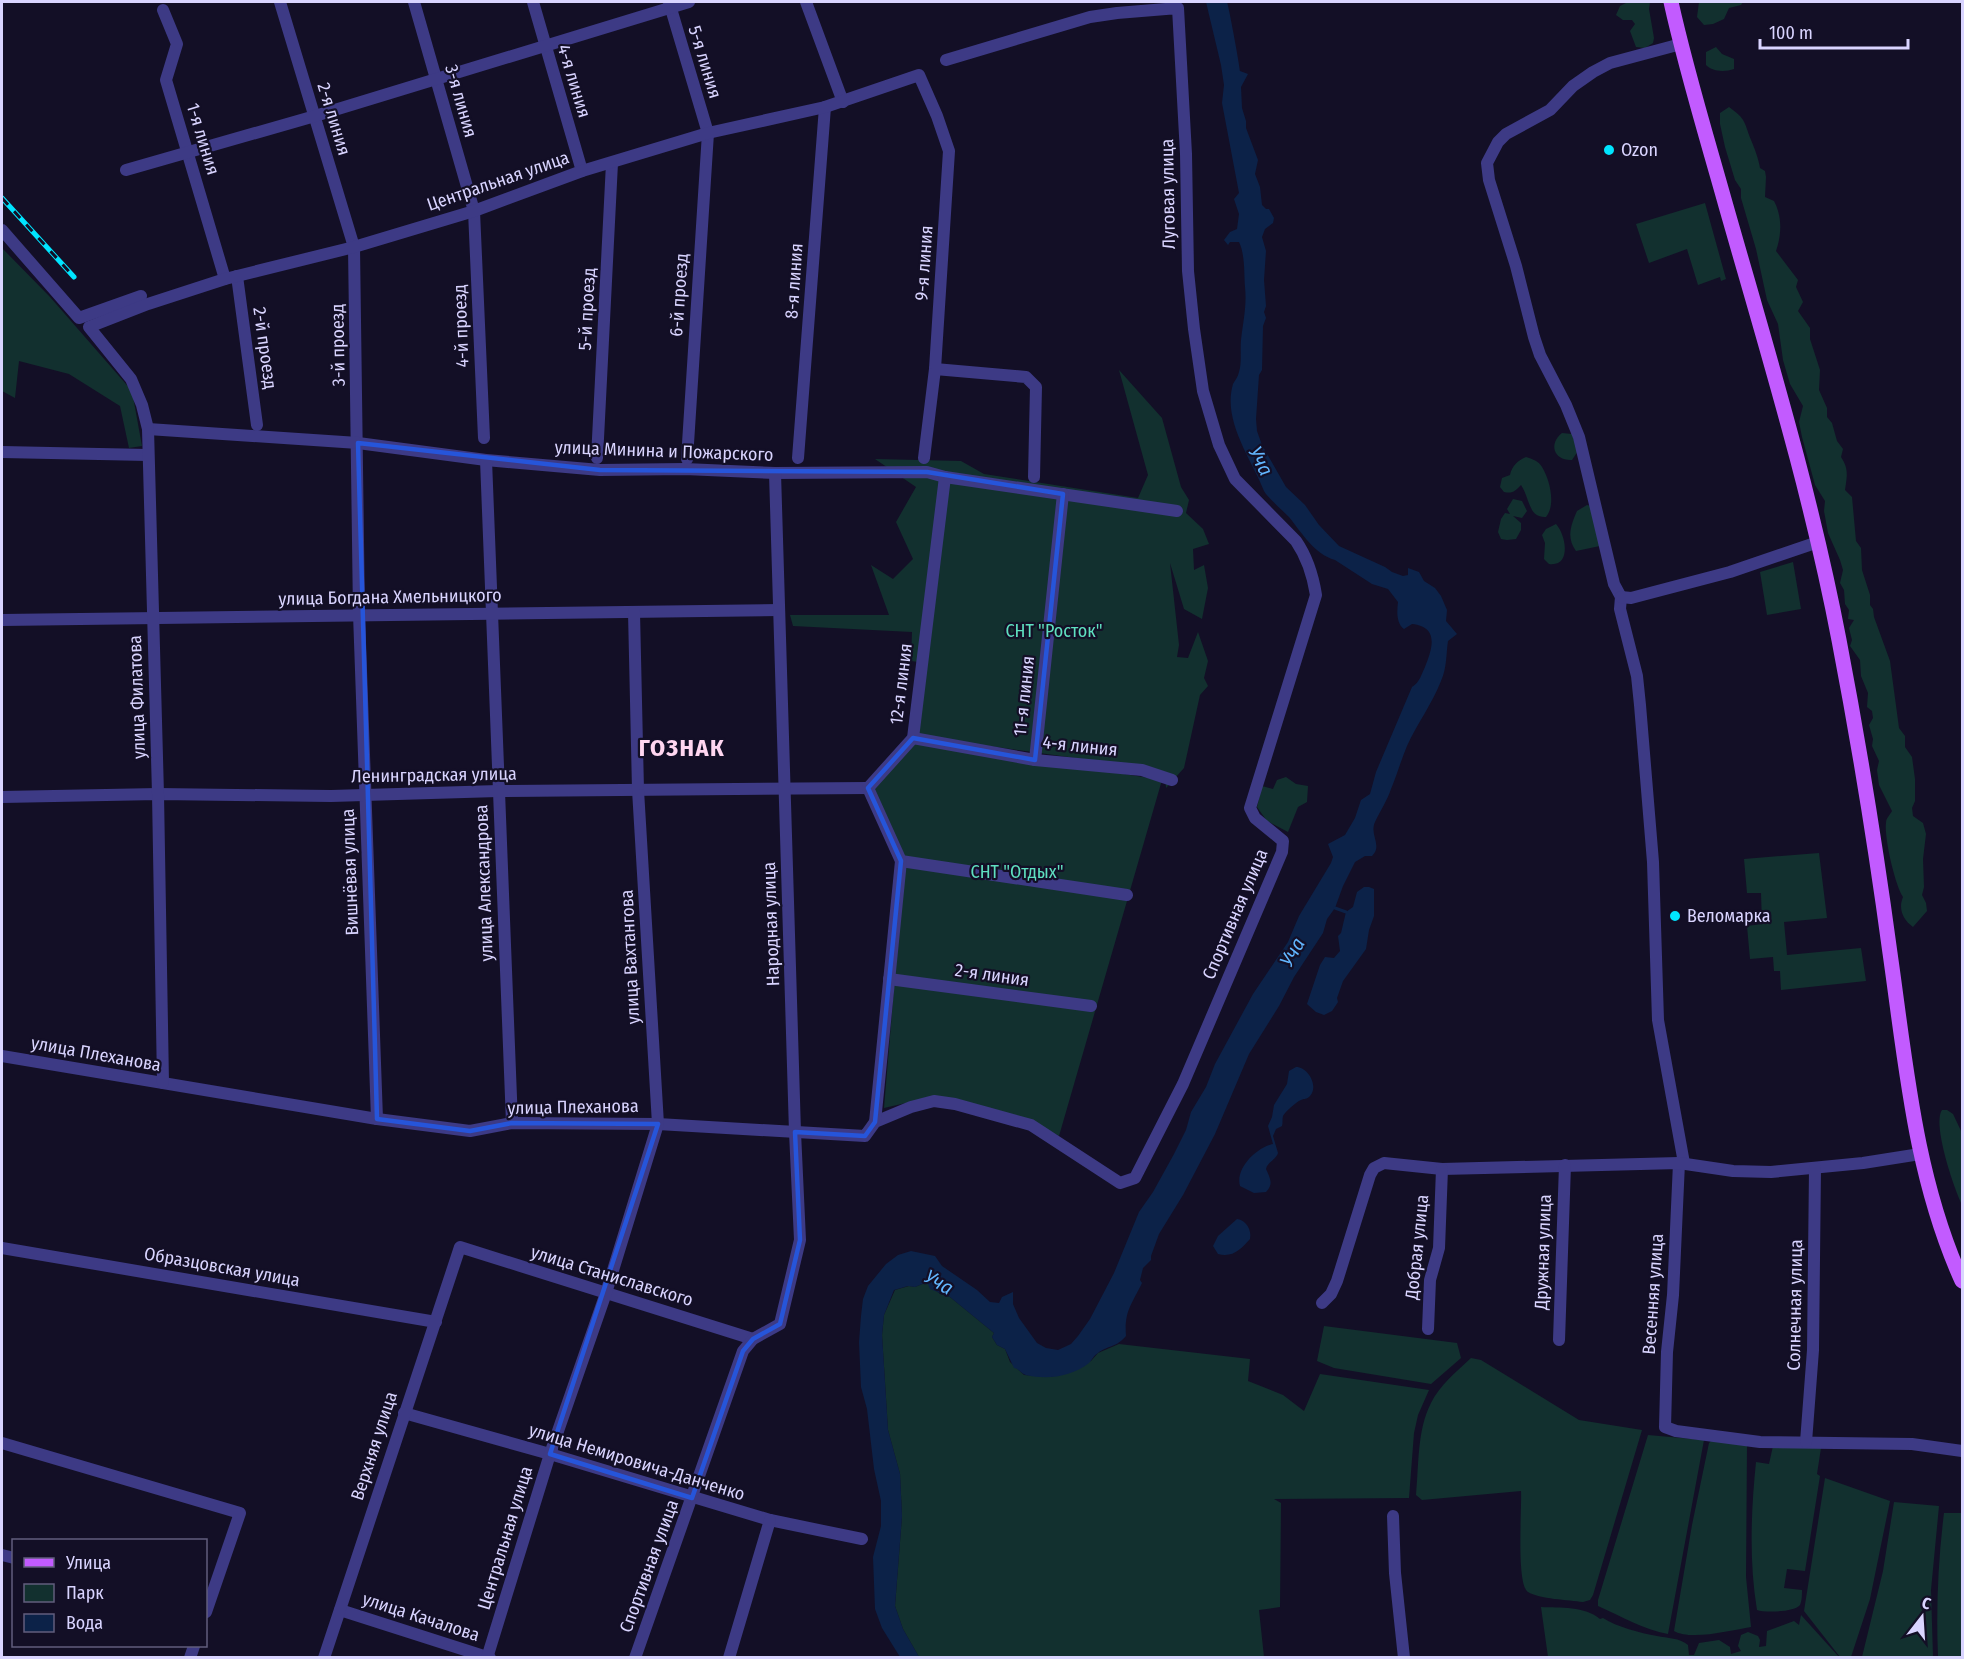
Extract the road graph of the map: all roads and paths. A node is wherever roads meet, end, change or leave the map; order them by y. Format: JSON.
{"nodes":[{"id":1,"x":280,"y":2,"type":"edge"},
{"id":2,"x":414,"y":2,"type":"edge"},
{"id":3,"x":533,"y":2,"type":"edge"},
{"id":4,"x":689,"y":2,"type":"edge"},
{"id":5,"x":806,"y":2,"type":"edge"},
{"id":6,"x":1671,"y":2,"type":"edge"},
{"id":7,"x":669,"y":5,"type":"edge"},
{"id":8,"x":163,"y":10,"type":"dead end"},
{"id":9,"x":1681,"y":44,"type":"junction"},
{"id":10,"x":545,"y":46,"type":"junction"},
{"id":11,"x":946,"y":60,"type":"dead end"},
{"id":12,"x":919,"y":75,"type":"joint"},
{"id":13,"x":436,"y":79,"type":"junction"},
{"id":14,"x":843,"y":102,"type":"junction"},
{"id":15,"x":825,"y":107,"type":"junction"},
{"id":16,"x":315,"y":116,"type":"junction"},
{"id":17,"x":708,"y":133,"type":"junction"},
{"id":18,"x":188,"y":152,"type":"junction"},
{"id":19,"x":612,"y":163,"type":"junction"},
{"id":20,"x":126,"y":170,"type":"dead end"},
{"id":21,"x":582,"y":171,"type":"junction"},
{"id":22,"x":474,"y":211,"type":"junction"},
{"id":23,"x":2,"y":230,"type":"edge"},
{"id":24,"x":354,"y":247,"type":"junction"},
{"id":25,"x":231,"y":277,"type":"junction"},
{"id":26,"x":141,"y":296,"type":"dead end"},
{"id":27,"x":89,"y":327,"type":"joint"},
{"id":28,"x":935,"y":369,"type":"junction"},
{"id":29,"x":257,"y":425,"type":"dead end"},
{"id":30,"x":148,"y":429,"type":"junction"},
{"id":31,"x":484,"y":438,"type":"dead end"},
{"id":32,"x":358,"y":443,"type":"junction"},
{"id":33,"x":2,"y":452,"type":"edge"},
{"id":34,"x":148,"y":455,"type":"junction"},
{"id":35,"x":597,"y":458,"type":"dead end"},
{"id":36,"x":798,"y":458,"type":"dead end"},
{"id":37,"x":924,"y":458,"type":"dead end"},
{"id":38,"x":687,"y":459,"type":"dead end"},
{"id":39,"x":486,"y":460,"type":"junction"},
{"id":40,"x":775,"y":473,"type":"junction"},
{"id":41,"x":945,"y":477,"type":"junction"},
{"id":42,"x":1034,"y":477,"type":"dead end"},
{"id":43,"x":1063,"y":494,"type":"junction"},
{"id":44,"x":1177,"y":511,"type":"dead end"},
{"id":45,"x":1818,"y":542,"type":"junction"},
{"id":46,"x":1314,"y":582,"type":"joint"},
{"id":47,"x":1621,"y":597,"type":"junction"},
{"id":48,"x":779,"y":610,"type":"junction"},
{"id":49,"x":634,"y":612,"type":"junction"},
{"id":50,"x":359,"y":614,"type":"junction"},
{"id":51,"x":491,"y":614,"type":"junction"},
{"id":52,"x":153,"y":619,"type":"junction"},
{"id":53,"x":2,"y":620,"type":"edge"},
{"id":54,"x":913,"y":738,"type":"junction"},
{"id":55,"x":1035,"y":760,"type":"junction"},
{"id":56,"x":1172,"y":780,"type":"dead end"},
{"id":57,"x":868,"y":788,"type":"junction"},
{"id":58,"x":784,"y":789,"type":"junction"},
{"id":59,"x":638,"y":790,"type":"junction"},
{"id":60,"x":498,"y":791,"type":"junction"},
{"id":61,"x":158,"y":794,"type":"junction"},
{"id":62,"x":365,"y":794,"type":"junction"},
{"id":63,"x":2,"y":797,"type":"edge"},
{"id":64,"x":901,"y":861,"type":"junction"},
{"id":65,"x":1127,"y":895,"type":"dead end"},
{"id":66,"x":889,"y":979,"type":"junction"},
{"id":67,"x":1091,"y":1006,"type":"dead end"},
{"id":68,"x":2,"y":1056,"type":"edge"},
{"id":69,"x":163,"y":1083,"type":"junction"},
{"id":70,"x":377,"y":1119,"type":"junction"},
{"id":71,"x":875,"y":1122,"type":"junction"},
{"id":72,"x":512,"y":1124,"type":"junction"},
{"id":73,"x":658,"y":1124,"type":"junction"},
{"id":74,"x":795,"y":1132,"type":"junction"},
{"id":75,"x":1920,"y":1154,"type":"junction"},
{"id":76,"x":1682,"y":1163,"type":"junction"},
{"id":77,"x":1565,"y":1165,"type":"junction"},
{"id":78,"x":1815,"y":1168,"type":"junction"},
{"id":79,"x":1442,"y":1169,"type":"junction"},
{"id":80,"x":1120,"y":1183,"type":"joint"},
{"id":81,"x":460,"y":1247,"type":"joint"},
{"id":82,"x":2,"y":1248,"type":"edge"},
{"id":83,"x":1962,"y":1281,"type":"edge"},
{"id":84,"x":606,"y":1293,"type":"junction"},
{"id":85,"x":1322,"y":1303,"type":"dead end"},
{"id":86,"x":436,"y":1322,"type":"junction"},
{"id":87,"x":1428,"y":1329,"type":"dead end"},
{"id":88,"x":753,"y":1339,"type":"junction"},
{"id":89,"x":1559,"y":1340,"type":"dead end"},
{"id":90,"x":743,"y":1352,"type":"joint"},
{"id":91,"x":404,"y":1413,"type":"junction"},
{"id":92,"x":1806,"y":1442,"type":"junction"},
{"id":93,"x":2,"y":1443,"type":"edge"},
{"id":94,"x":1962,"y":1451,"type":"edge"},
{"id":95,"x":550,"y":1454,"type":"junction"},
{"id":96,"x":692,"y":1498,"type":"junction"},
{"id":97,"x":1393,"y":1516,"type":"dead end"},
{"id":98,"x":770,"y":1520,"type":"junction"},
{"id":99,"x":862,"y":1539,"type":"dead end"},
{"id":100,"x":207,"y":1609,"type":"edge"},
{"id":101,"x":340,"y":1610,"type":"junction"},
{"id":102,"x":488,"y":1657,"type":"edge"},
{"id":103,"x":324,"y":1658,"type":"edge"},
{"id":104,"x":635,"y":1658,"type":"edge"},
{"id":105,"x":729,"y":1658,"type":"edge"},
{"id":106,"x":1404,"y":1658,"type":"edge"}],
"edges":[{"from":1,"to":16,"type":"street","name":"2-я линия"},
{"from":2,"to":13,"type":"street","name":"3-я линия"},
{"from":3,"to":10,"type":"street","name":"4-я линия"},
{"from":4,"to":7,"type":"street"},
{"from":5,"to":14,"type":"street"},
{"from":6,"to":9,"type":"main road"},
{"from":7,"to":10,"type":"street"},
{"from":7,"to":17,"type":"street","name":"5-я линия"},
{"from":8,"to":18,"type":"street","name":"1-я линия"},
{"from":9,"to":45,"type":"main road"},
{"from":9,"to":47,"type":"street","name":"Весенняя улица"},
{"from":10,"to":13,"type":"street"},
{"from":10,"to":21,"type":"street","name":"4-я линия"},
{"from":11,"to":46,"type":"street","name":"Луговая улица"},
{"from":12,"to":14,"type":"street","name":"Центральная улица"},
{"from":12,"to":28,"type":"street","name":"9-я линия"},
{"from":13,"to":16,"type":"street"},
{"from":13,"to":22,"type":"street","name":"3-я линия"},
{"from":14,"to":15,"type":"street","name":"Центральная улица"},
{"from":15,"to":17,"type":"street","name":"Центральная улица"},
{"from":15,"to":36,"type":"street","name":"8-я линия"},
{"from":16,"to":18,"type":"street"},
{"from":16,"to":24,"type":"street","name":"2-я линия"},
{"from":17,"to":19,"type":"street","name":"Центральная улица"},
{"from":17,"to":38,"type":"street","name":"6-й проезд"},
{"from":18,"to":20,"type":"street"},
{"from":18,"to":25,"type":"street","name":"1-я линия"},
{"from":19,"to":21,"type":"street","name":"Центральная улица"},
{"from":19,"to":35,"type":"street","name":"5-й проезд"},
{"from":21,"to":22,"type":"street","name":"Центральная улица"},
{"from":22,"to":24,"type":"street","name":"Центральная улица"},
{"from":22,"to":31,"type":"street","name":"4-й проезд"},
{"from":23,"to":26,"type":"street"},
{"from":24,"to":25,"type":"street","name":"Центральная улица"},
{"from":24,"to":32,"type":"street","name":"3-й проезд"},
{"from":25,"to":27,"type":"street","name":"Центральная улица"},
{"from":25,"to":29,"type":"street","name":"2-й проезд"},
{"from":27,"to":30,"type":"street","name":"улица Филатова"},
{"from":28,"to":37,"type":"street","name":"9-я линия"},
{"from":28,"to":42,"type":"street"},
{"from":30,"to":32,"type":"street","name":"улица Минина и Пожарского"},
{"from":30,"to":34,"type":"street","name":"улица Филатова"},
{"from":32,"to":39,"type":"street","name":"улица Минина и Пожарского"},
{"from":32,"to":50,"type":"street","name":"Вишнёвая улица"},
{"from":33,"to":34,"type":"street"},
{"from":34,"to":52,"type":"street","name":"улица Филатова"},
{"from":39,"to":40,"type":"street","name":"улица Минина и Пожарского"},
{"from":39,"to":51,"type":"street","name":"улица Александрова"},
{"from":40,"to":41,"type":"street","name":"улица Минина и Пожарского"},
{"from":40,"to":48,"type":"street","name":"Народная улица"},
{"from":41,"to":43,"type":"street","name":"улица Минина и Пожарского"},
{"from":41,"to":54,"type":"street","name":"12-я линия"},
{"from":43,"to":44,"type":"street","name":"улица Минина и Пожарского"},
{"from":43,"to":55,"type":"street","name":"11-я линия"},
{"from":45,"to":47,"type":"street"},
{"from":45,"to":75,"type":"main road"},
{"from":46,"to":80,"type":"street","name":"Спортивная улица"},
{"from":47,"to":76,"type":"street","name":"Весенняя улица"},
{"from":48,"to":49,"type":"street","name":"улица Богдана Хмельницкого"},
{"from":48,"to":58,"type":"street","name":"Народная улица"},
{"from":49,"to":51,"type":"street","name":"улица Богдана Хмельницкого"},
{"from":49,"to":59,"type":"street","name":"улица Вахтангова"},
{"from":50,"to":51,"type":"street","name":"улица Богдана Хмельницкого"},
{"from":50,"to":52,"type":"street","name":"улица Богдана Хмельницкого"},
{"from":50,"to":62,"type":"street","name":"Вишнёвая улица"},
{"from":51,"to":60,"type":"street","name":"улица Александрова"},
{"from":52,"to":53,"type":"street","name":"улица Богдана Хмельницкого"},
{"from":52,"to":61,"type":"street","name":"улица Филатова"},
{"from":54,"to":55,"type":"street","name":"4-я линия"},
{"from":54,"to":57,"type":"street","name":"12-я линия"},
{"from":55,"to":56,"type":"street","name":"4-я линия"},
{"from":57,"to":58,"type":"street","name":"Ленинградская улица"},
{"from":57,"to":64,"type":"street"},
{"from":58,"to":59,"type":"street","name":"Ленинградская улица"},
{"from":58,"to":74,"type":"street","name":"Народная улица"},
{"from":59,"to":60,"type":"street","name":"Ленинградская улица"},
{"from":59,"to":73,"type":"street","name":"улица Вахтангова"},
{"from":60,"to":62,"type":"street","name":"Ленинградская улица"},
{"from":60,"to":72,"type":"street","name":"улица Александрова"},
{"from":61,"to":62,"type":"street","name":"Ленинградская улица"},
{"from":61,"to":63,"type":"street","name":"Ленинградская улица"},
{"from":61,"to":69,"type":"street","name":"улица Филатова"},
{"from":62,"to":70,"type":"street","name":"Вишнёвая улица"},
{"from":64,"to":65,"type":"street"},
{"from":64,"to":66,"type":"street"},
{"from":66,"to":67,"type":"street","name":"2-я линия"},
{"from":66,"to":71,"type":"street"},
{"from":68,"to":69,"type":"street","name":"улица Плеханова"},
{"from":69,"to":70,"type":"street","name":"улица Плеханова"},
{"from":70,"to":72,"type":"street","name":"улица Плеханова"},
{"from":71,"to":74,"type":"street","name":"улица Плеханова"},
{"from":71,"to":80,"type":"street","name":"улица Плеханова"},
{"from":72,"to":73,"type":"street","name":"улица Плеханова"},
{"from":73,"to":74,"type":"street","name":"улица Плеханова"},
{"from":73,"to":84,"type":"street","name":"улица Вахтангова"},
{"from":74,"to":88,"type":"street","name":"Народная улица"},
{"from":75,"to":78,"type":"street"},
{"from":75,"to":83,"type":"main road"},
{"from":76,"to":77,"type":"street"},
{"from":76,"to":78,"type":"street"},
{"from":76,"to":92,"type":"street","name":"Весенняя улица"},
{"from":77,"to":79,"type":"street"},
{"from":77,"to":89,"type":"street","name":"Дружная улица"},
{"from":78,"to":92,"type":"street","name":"Солнечная улица"},
{"from":79,"to":85,"type":"street"},
{"from":79,"to":87,"type":"street","name":"Добрая улица"},
{"from":81,"to":84,"type":"street","name":"улица Станиславского"},
{"from":81,"to":86,"type":"street","name":"Верхняя улица"},
{"from":82,"to":86,"type":"street","name":"Образцовская улица"},
{"from":84,"to":88,"type":"street","name":"улица Станиславского"},
{"from":84,"to":95,"type":"street","name":"Центральная улица"},
{"from":86,"to":91,"type":"street","name":"Верхняя улица"},
{"from":88,"to":90,"type":"street","name":"Народная улица"},
{"from":90,"to":96,"type":"street","name":"Спортивная улица"},
{"from":91,"to":95,"type":"street","name":"улица Немировича-Данченко"},
{"from":91,"to":101,"type":"street","name":"Верхняя улица"},
{"from":92,"to":94,"type":"street"},
{"from":93,"to":100,"type":"street"},
{"from":95,"to":96,"type":"street","name":"улица Немировича-Данченко"},
{"from":95,"to":102,"type":"street","name":"Центральная улица"},
{"from":96,"to":98,"type":"street","name":"улица Немировича-Данченко"},
{"from":96,"to":104,"type":"street","name":"Спортивная улица"},
{"from":97,"to":106,"type":"street"},
{"from":98,"to":99,"type":"street","name":"улица Немировича-Данченко"},
{"from":98,"to":105,"type":"street"},
{"from":101,"to":102,"type":"street","name":"улица Качалова"},
{"from":101,"to":103,"type":"street","name":"Верхняя улица"}]}
